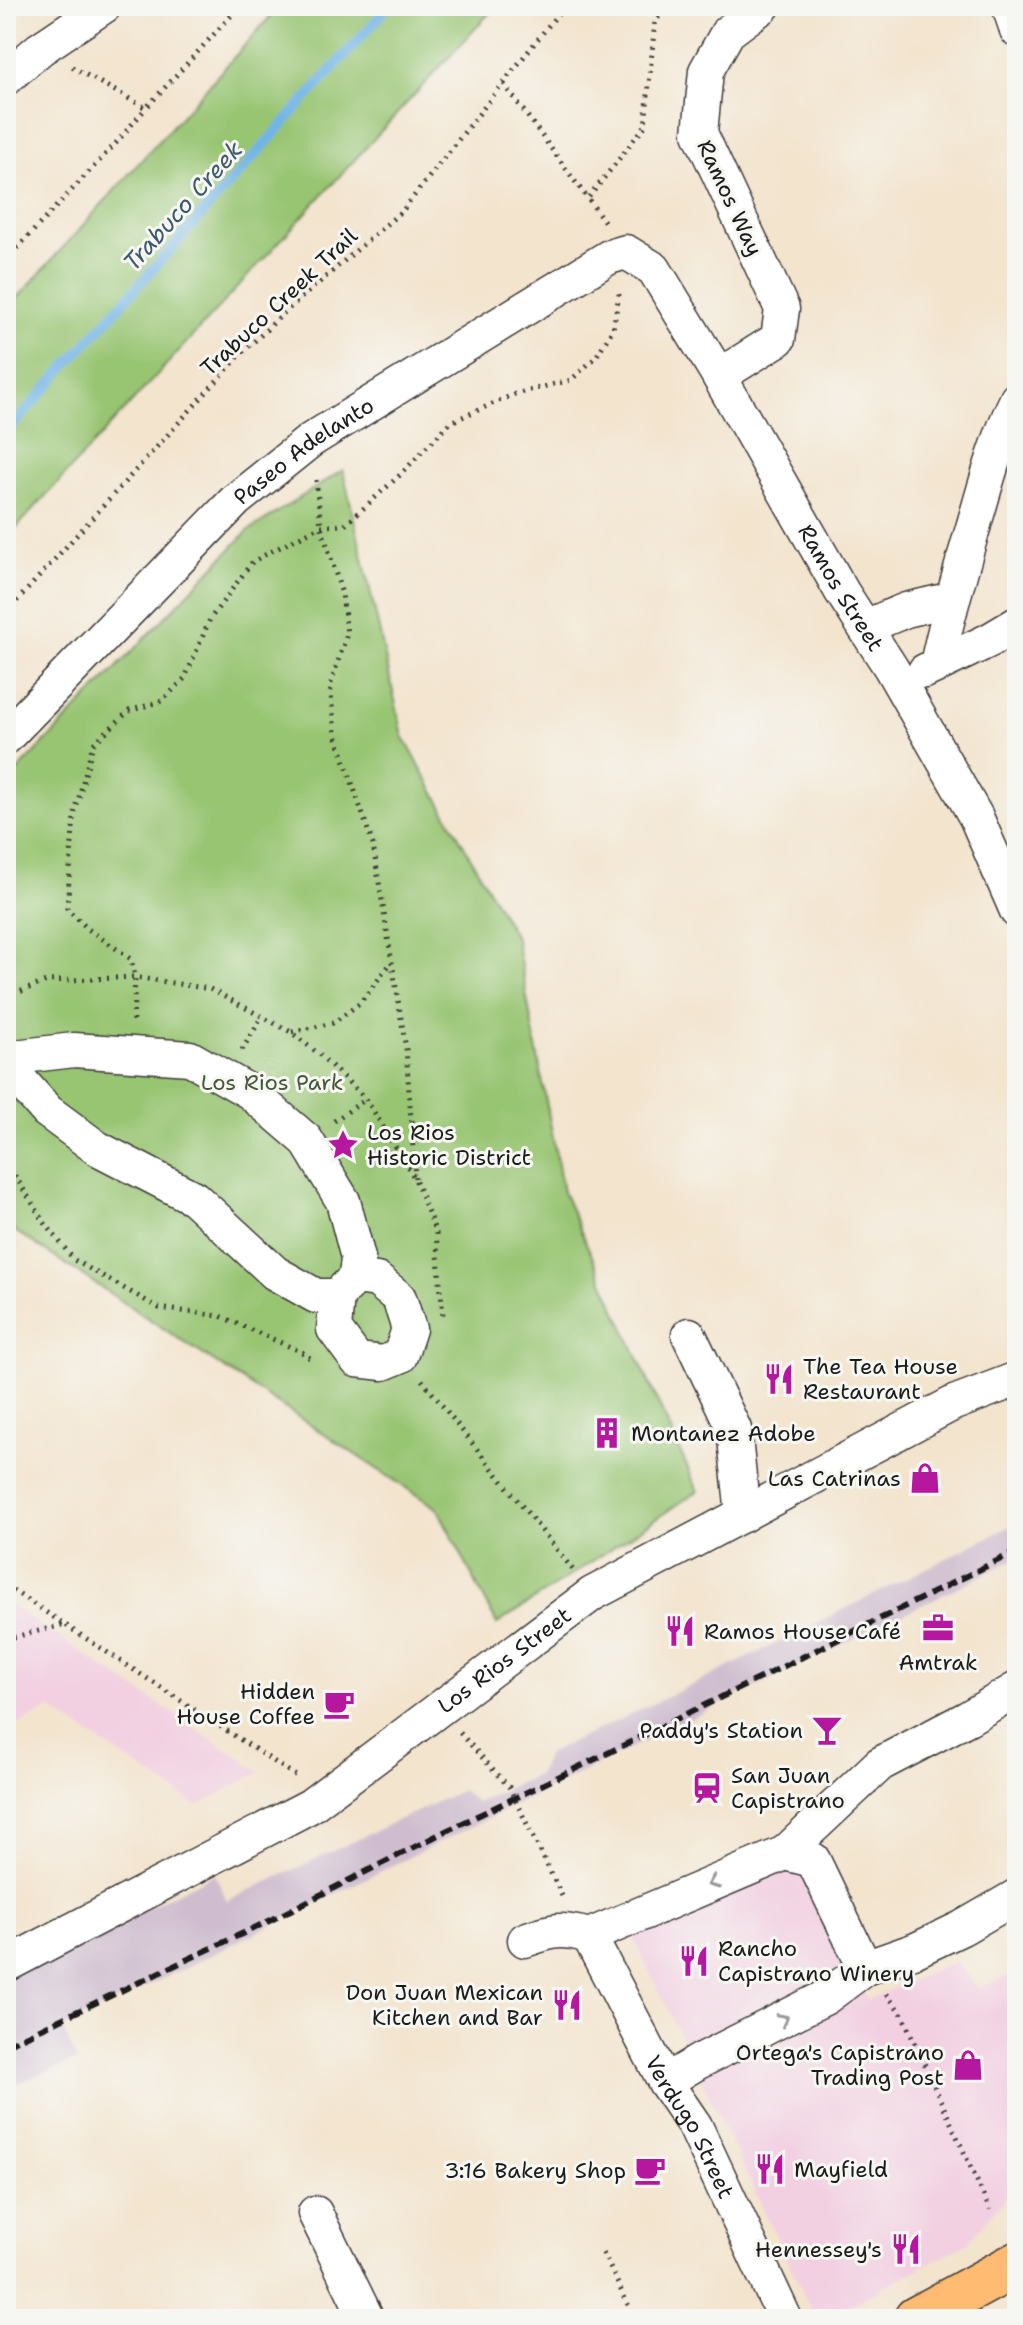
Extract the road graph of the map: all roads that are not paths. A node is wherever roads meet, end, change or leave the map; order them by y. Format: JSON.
{"nodes":[{"id":1,"x":104,"y":6,"type":"edge"},
{"id":2,"x":763,"y":6,"type":"edge"},
{"id":3,"x":1009,"y":6,"type":"edge"},
{"id":4,"x":1017,"y":30,"type":"edge"},
{"id":5,"x":6,"y":78,"type":"edge"},
{"id":6,"x":640,"y":261,"type":"joint"},
{"id":7,"x":719,"y":376,"type":"junction"},
{"id":8,"x":1017,"y":399,"type":"edge"},
{"id":9,"x":952,"y":599,"type":"junction"},
{"id":10,"x":1017,"y":624,"type":"edge"},
{"id":11,"x":865,"y":627,"type":"junction"},
{"id":12,"x":937,"y":665,"type":"junction"},
{"id":13,"x":899,"y":683,"type":"junction"},
{"id":14,"x":6,"y":737,"type":"edge"},
{"id":15,"x":1017,"y":911,"type":"edge"},
{"id":16,"x":6,"y":1058,"type":"edge"},
{"id":17,"x":6,"y":1064,"type":"edge"},
{"id":18,"x":346,"y":1286,"type":"junction"},
{"id":19,"x":689,"y":1335,"type":"dead end"},
{"id":20,"x":1017,"y":1379,"type":"edge"},
{"id":21,"x":743,"y":1515,"type":"junction"},
{"id":22,"x":1017,"y":1689,"type":"edge"},
{"id":23,"x":785,"y":1853,"type":"junction"},
{"id":24,"x":1017,"y":1896,"type":"edge"},
{"id":25,"x":589,"y":1936,"type":"junction"},
{"id":26,"x":525,"y":1940,"type":"dead end"},
{"id":27,"x":6,"y":1965,"type":"edge"},
{"id":28,"x":865,"y":1968,"type":"junction"},
{"id":29,"x":665,"y":2082,"type":"junction"},
{"id":30,"x":315,"y":2213,"type":"dead end"},
{"id":31,"x":1017,"y":2264,"type":"edge"},
{"id":32,"x":367,"y":2319,"type":"edge"},
{"id":33,"x":785,"y":2319,"type":"edge"},
{"id":34,"x":916,"y":2319,"type":"edge"}],
"edges":[{"from":1,"to":5,"type":"street"},
{"from":2,"to":7,"type":"street","name":"Ramos Way"},
{"from":3,"to":4,"type":"street"},
{"from":6,"to":7,"type":"street","name":"Ramos Street"},
{"from":6,"to":14,"type":"street","name":"Paseo Adelanto"},
{"from":7,"to":11,"type":"street","name":"Ramos Street"},
{"from":8,"to":9,"type":"street"},
{"from":9,"to":11,"type":"street"},
{"from":9,"to":12,"type":"street"},
{"from":10,"to":12,"type":"street"},
{"from":11,"to":13,"type":"street","name":"Ramos Street"},
{"from":12,"to":13,"type":"street"},
{"from":13,"to":15,"type":"street","name":"Ramos Street"},
{"from":16,"to":18,"type":"street"},
{"from":17,"to":18,"type":"street"},
{"from":18,"to":18,"type":"street"},
{"from":19,"to":21,"type":"street"},
{"from":20,"to":21,"type":"street","name":"Los Rios Street"},
{"from":21,"to":27,"type":"street","name":"Los Rios Street"},
{"from":22,"to":23,"type":"street"},
{"from":23,"to":25,"type":"street","one_way":true},
{"from":23,"to":28,"type":"street"},
{"from":24,"to":28,"type":"street"},
{"from":25,"to":26,"type":"street"},
{"from":25,"to":29,"type":"street","name":"Verdugo Street"},
{"from":29,"to":28,"type":"street","one_way":true},
{"from":29,"to":33,"type":"street","name":"Verdugo Street"},
{"from":30,"to":32,"type":"street"},
{"from":31,"to":34,"type":"main road"}]}
